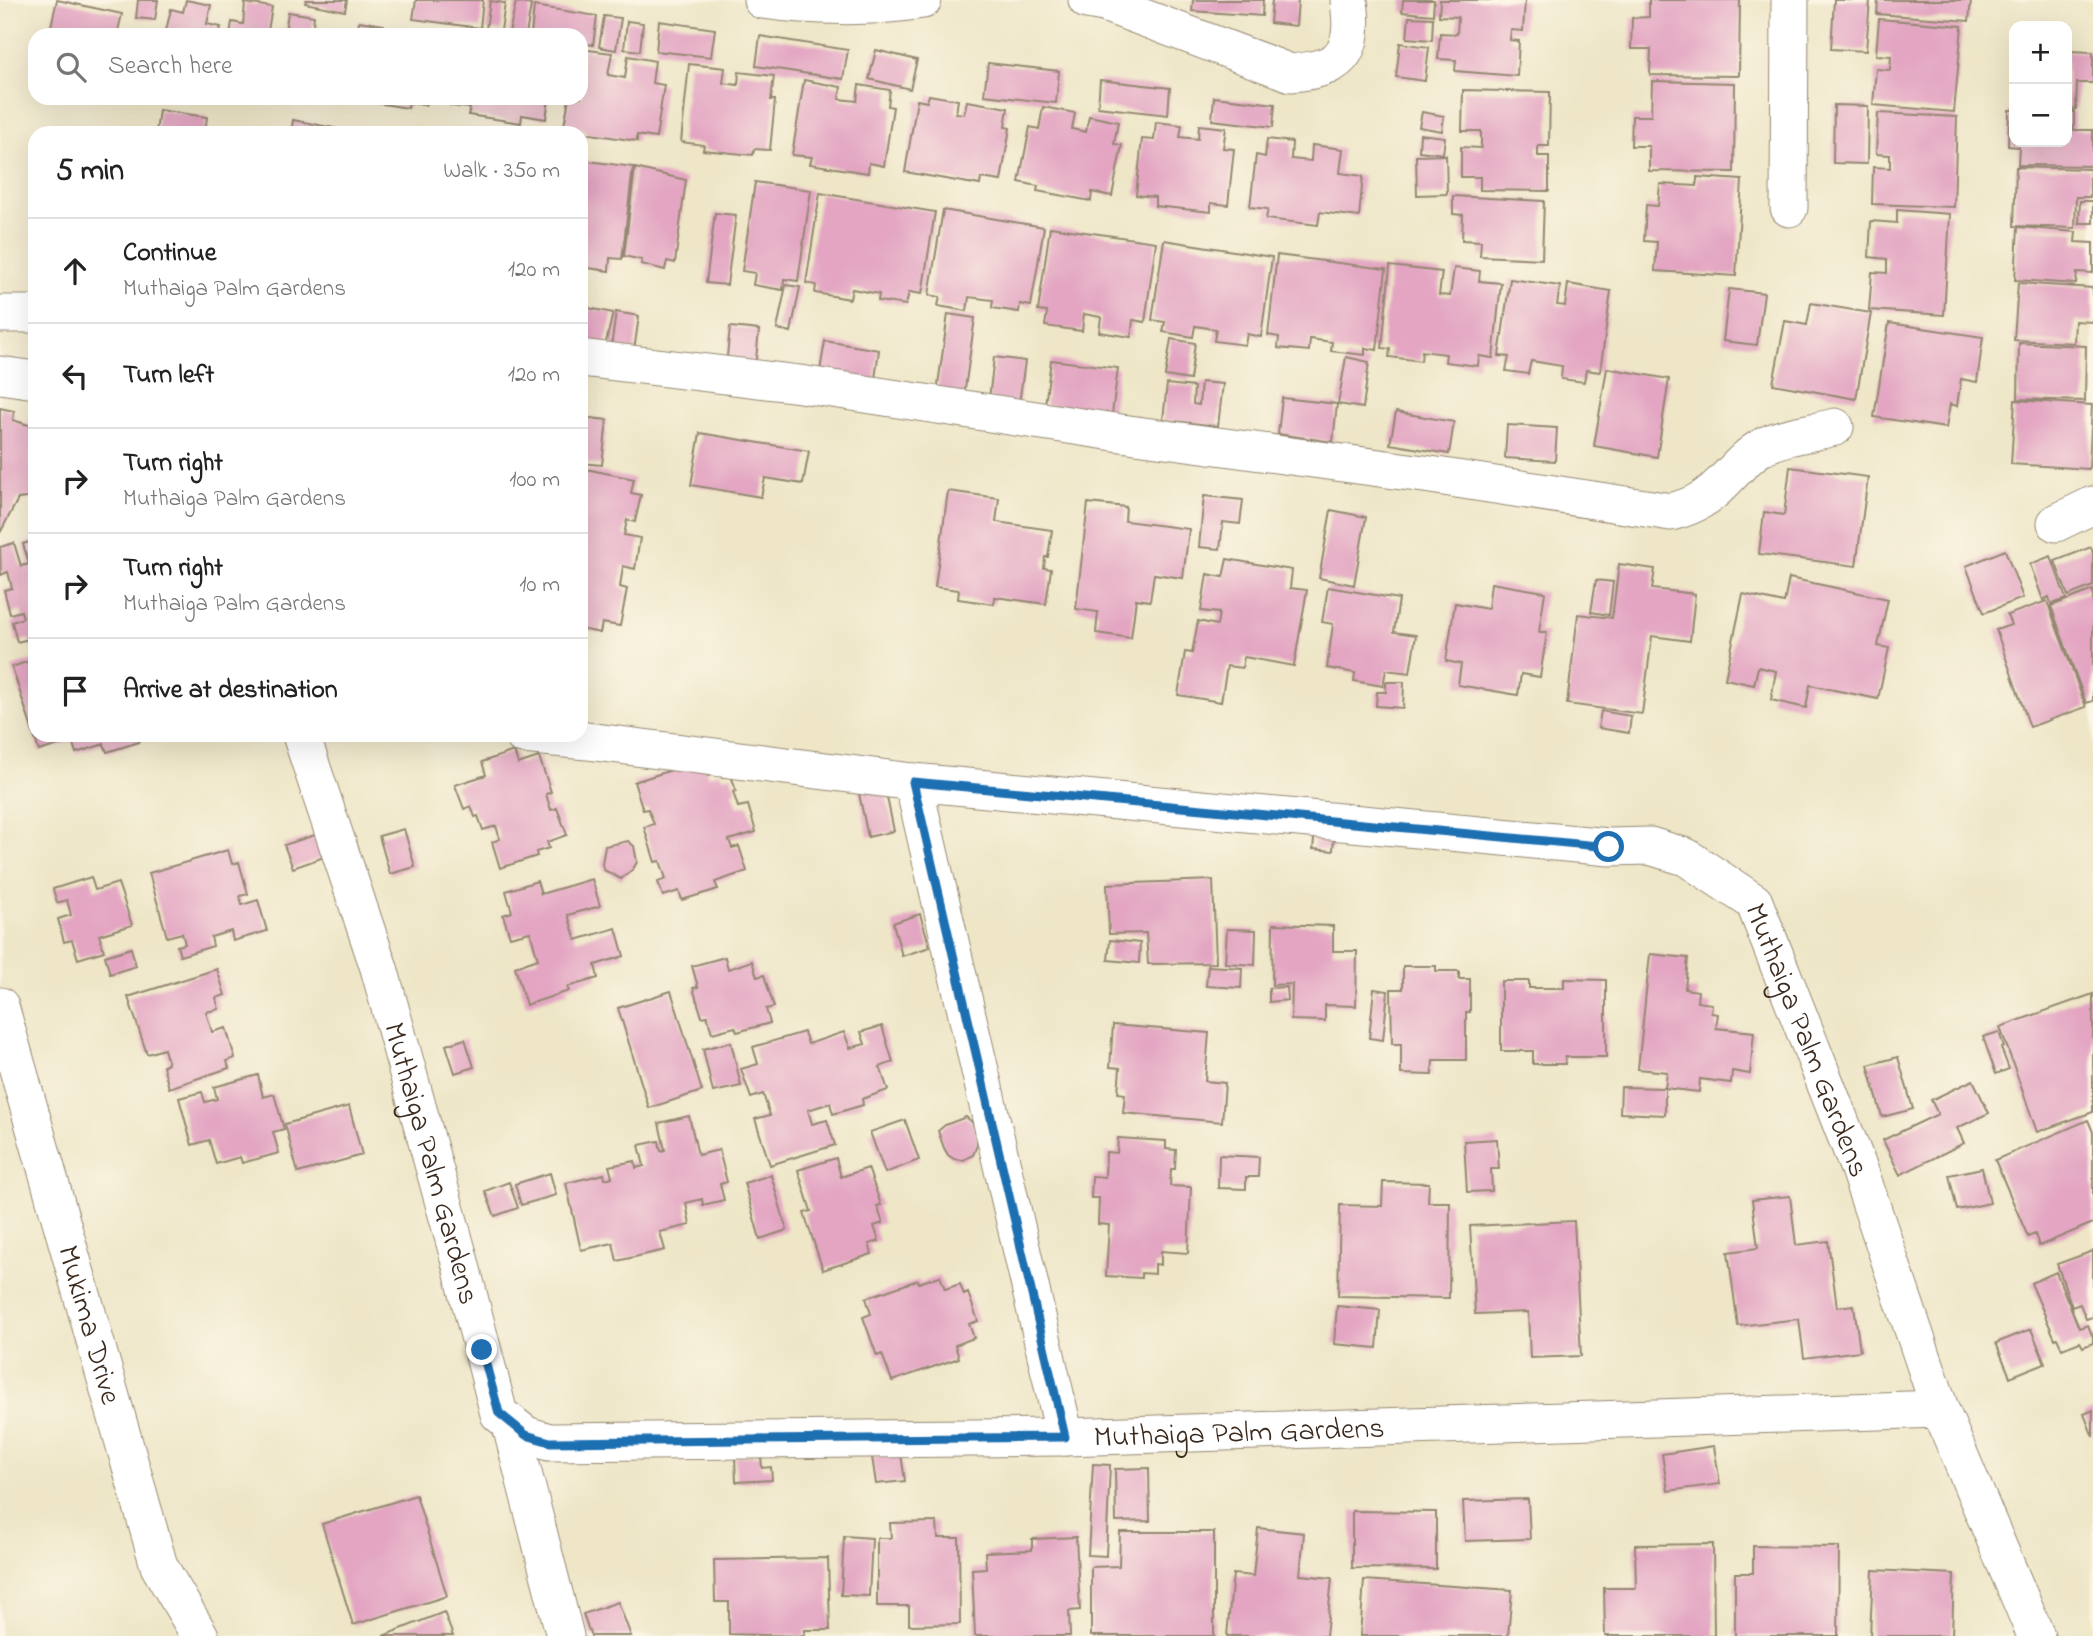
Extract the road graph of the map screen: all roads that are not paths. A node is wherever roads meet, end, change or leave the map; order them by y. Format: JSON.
{"nodes":[{"id":1,"x":762,"y":0,"type":"edge"},
{"id":2,"x":1087,"y":0,"type":"edge"},
{"id":3,"x":1349,"y":0,"type":"edge"},
{"id":4,"x":1790,"y":0,"type":"edge"},
{"id":5,"x":908,"y":1,"type":"edge"},
{"id":6,"x":1789,"y":208,"type":"dead end"},
{"id":7,"x":0,"y":314,"type":"edge"},
{"id":8,"x":28,"y":314,"type":"edge"},
{"id":9,"x":588,"y":359,"type":"edge"},
{"id":10,"x":0,"y":375,"type":"edge"},
{"id":11,"x":28,"y":379,"type":"edge"},
{"id":12,"x":1835,"y":427,"type":"dead end"},
{"id":13,"x":2093,"y":505,"type":"edge"},
{"id":14,"x":2056,"y":523,"type":"dead end"},
{"id":15,"x":588,"y":741,"type":"edge"},
{"id":16,"x":303,"y":742,"type":"edge"},
{"id":17,"x":913,"y":782,"type":"junction"},
{"id":18,"x":0,"y":1006,"type":"edge"},
{"id":19,"x":1940,"y":1409,"type":"junction"},
{"id":20,"x":510,"y":1422,"type":"junction"},
{"id":21,"x":1065,"y":1437,"type":"junction"},
{"id":22,"x":200,"y":1636,"type":"edge"},
{"id":23,"x":565,"y":1636,"type":"edge"},
{"id":24,"x":2036,"y":1636,"type":"edge"}],
"edges":[{"from":1,"to":5,"type":"street"},
{"from":2,"to":3,"type":"street"},
{"from":4,"to":6,"type":"street"},
{"from":7,"to":8,"type":"street"},
{"from":9,"to":12,"type":"street"},
{"from":10,"to":11,"type":"street"},
{"from":13,"to":14,"type":"street"},
{"from":15,"to":17,"type":"street","name":"Muthaiga Palm Gardens"},
{"from":16,"to":20,"type":"street","name":"Muthaiga Palm Gardens"},
{"from":17,"to":19,"type":"street","name":"Muthaiga Palm Gardens"},
{"from":17,"to":21,"type":"street"},
{"from":18,"to":22,"type":"street","name":"Mukima Drive"},
{"from":19,"to":21,"type":"street","name":"Muthaiga Palm Gardens"},
{"from":19,"to":24,"type":"street","name":"Muthaiga Palm Gardens"},
{"from":20,"to":21,"type":"street","name":"Muthaiga Palm Gardens"},
{"from":20,"to":23,"type":"street"}]}
